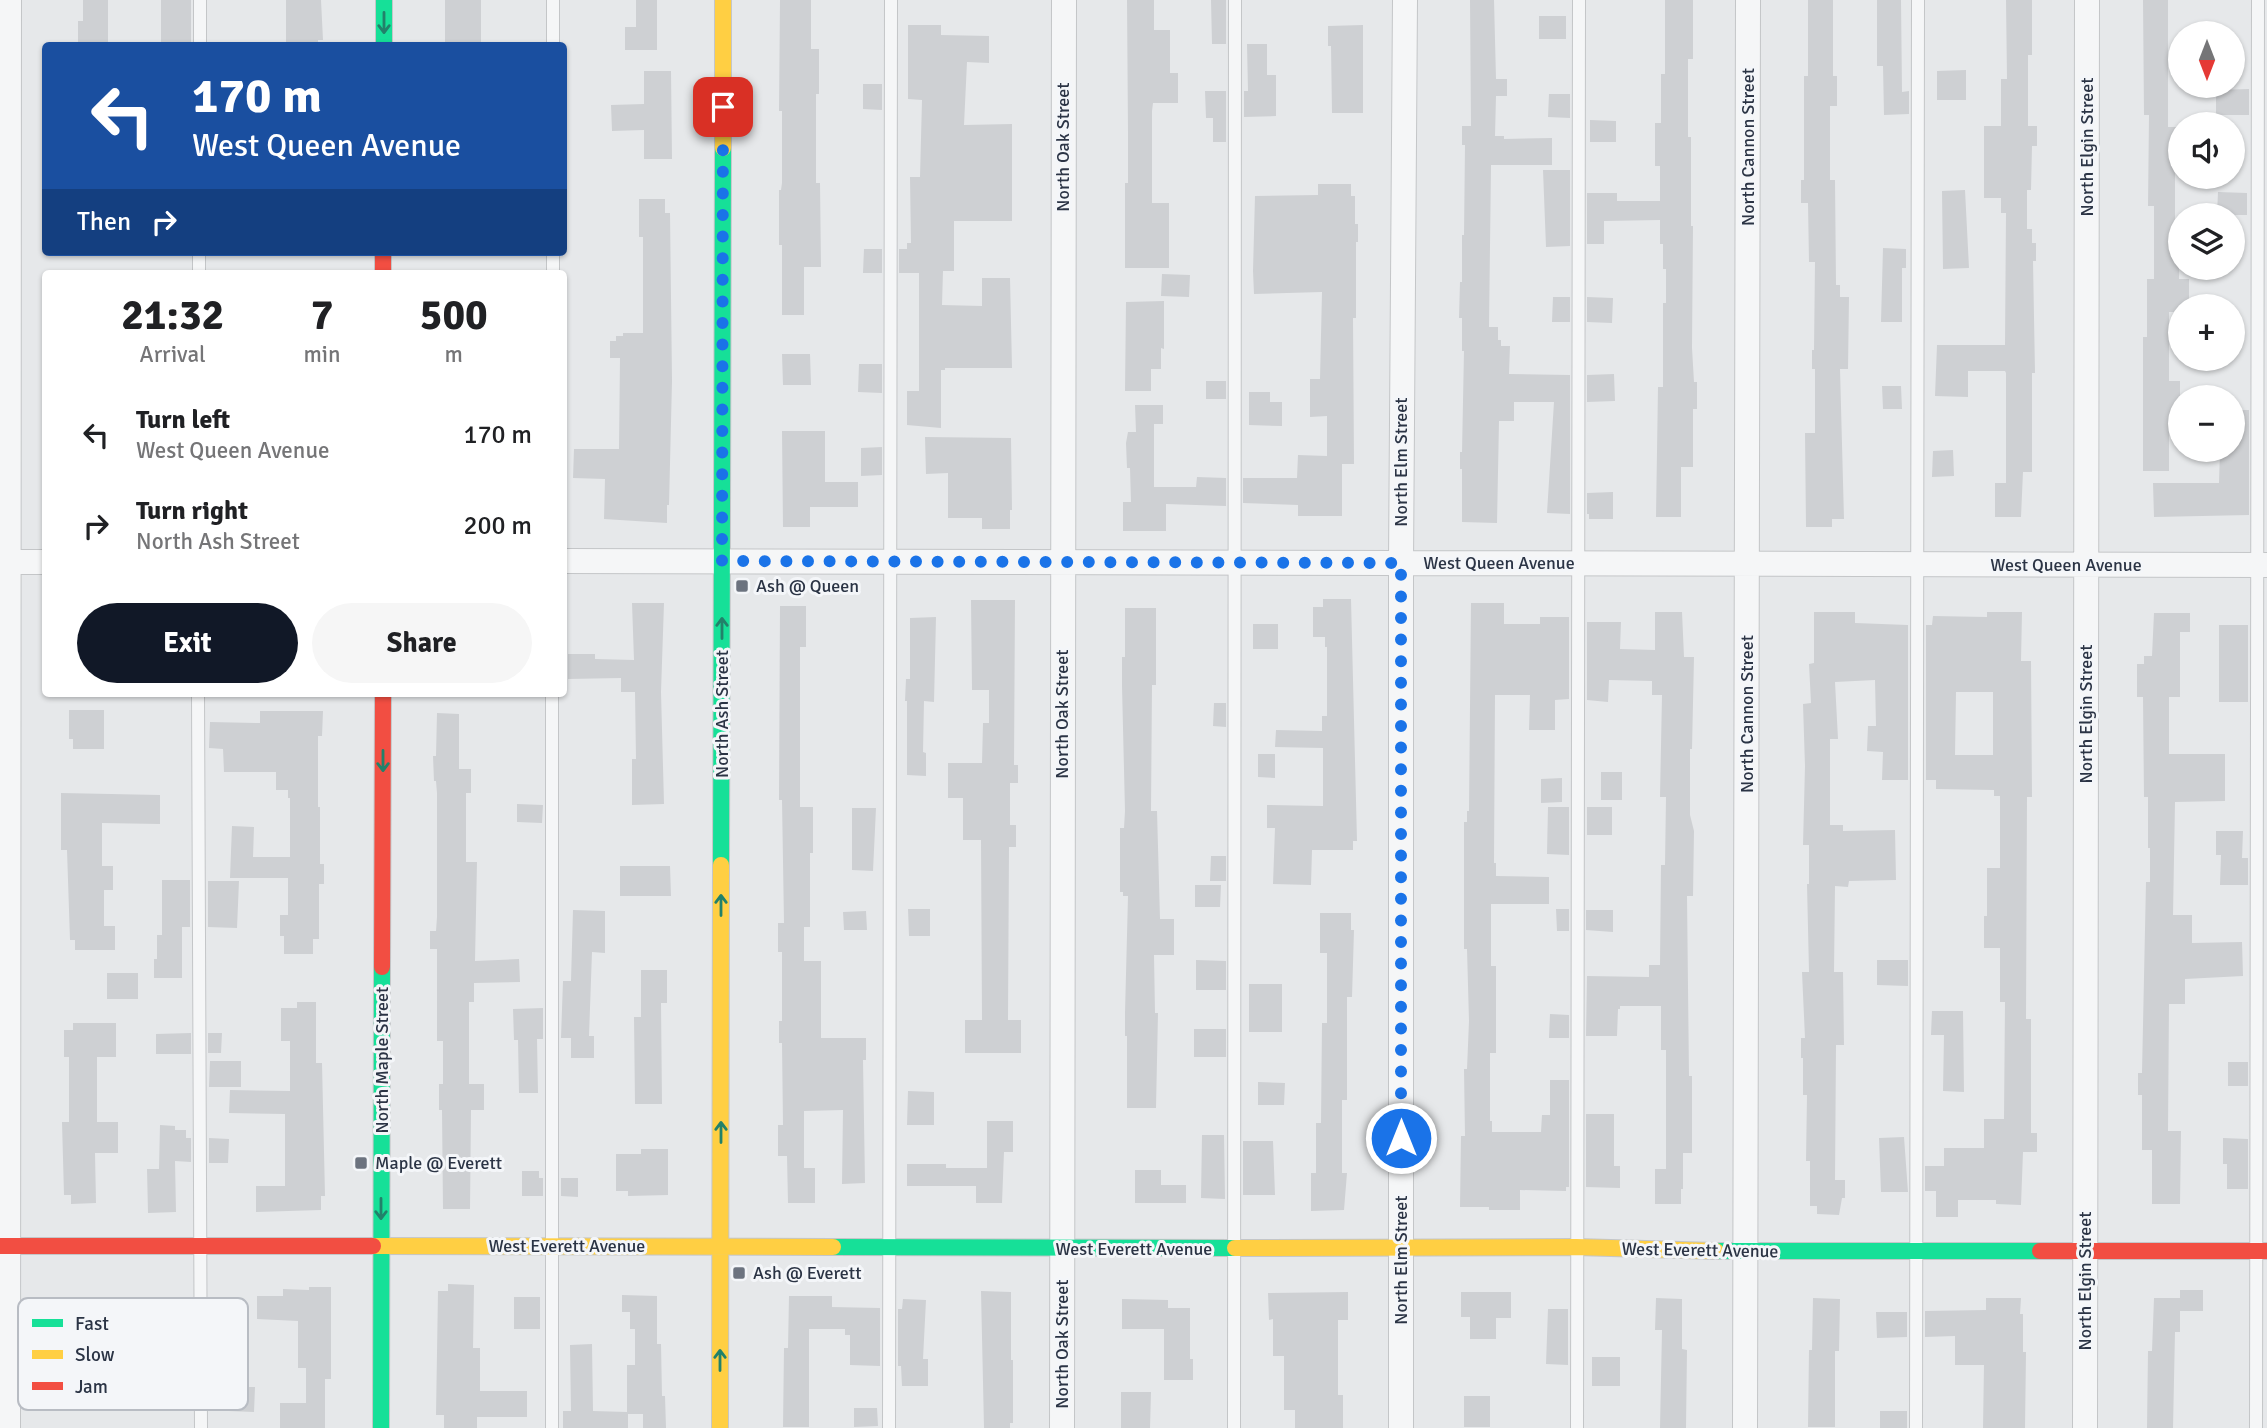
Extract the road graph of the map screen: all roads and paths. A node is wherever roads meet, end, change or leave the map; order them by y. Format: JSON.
{"nodes":[{"id":1,"x":9,"y":0,"type":"edge"},
{"id":2,"x":200,"y":0,"type":"edge"},
{"id":3,"x":384,"y":0,"type":"edge"},
{"id":4,"x":553,"y":0,"type":"edge"},
{"id":5,"x":723,"y":0,"type":"edge"},
{"id":6,"x":891,"y":0,"type":"edge"},
{"id":7,"x":1064,"y":0,"type":"edge"},
{"id":8,"x":1235,"y":0,"type":"edge"},
{"id":9,"x":1405,"y":0,"type":"edge"},
{"id":10,"x":1579,"y":0,"type":"edge"},
{"id":11,"x":1748,"y":0,"type":"edge"},
{"id":12,"x":1918,"y":0,"type":"edge"},
{"id":13,"x":2087,"y":0,"type":"edge"},
{"id":14,"x":2258,"y":0,"type":"edge"},
{"id":15,"x":200,"y":42,"type":"edge"},
{"id":16,"x":384,"y":42,"type":"edge"},
{"id":17,"x":553,"y":42,"type":"edge"},
{"id":18,"x":567,"y":561,"type":"edge"},
{"id":19,"x":722,"y":561,"type":"junction"},
{"id":20,"x":5,"y":562,"type":"edge"},
{"id":21,"x":42,"y":562,"type":"edge"},
{"id":22,"x":889,"y":562,"type":"junction"},
{"id":23,"x":1062,"y":563,"type":"junction"},
{"id":24,"x":1235,"y":563,"type":"junction"},
{"id":25,"x":1401,"y":563,"type":"junction"},
{"id":26,"x":1577,"y":563,"type":"junction"},
{"id":27,"x":1917,"y":565,"type":"junction"},
{"id":28,"x":2086,"y":565,"type":"junction"},
{"id":29,"x":2261,"y":565,"type":"edge"},
{"id":30,"x":1747,"y":566,"type":"junction"},
{"id":31,"x":198,"y":697,"type":"edge"},
{"id":32,"x":383,"y":697,"type":"edge"},
{"id":33,"x":552,"y":697,"type":"edge"},
{"id":34,"x":4,"y":1246,"type":"edge"},
{"id":35,"x":201,"y":1246,"type":"junction"},
{"id":36,"x":381,"y":1246,"type":"junction"},
{"id":37,"x":552,"y":1246,"type":"junction"},
{"id":38,"x":720,"y":1246,"type":"junction"},
{"id":39,"x":1401,"y":1247,"type":"junction"},
{"id":40,"x":1576,"y":1247,"type":"junction"},
{"id":41,"x":889,"y":1248,"type":"junction"},
{"id":42,"x":1234,"y":1248,"type":"junction"},
{"id":43,"x":1062,"y":1249,"type":"junction"},
{"id":44,"x":1916,"y":1251,"type":"junction"},
{"id":45,"x":2085,"y":1251,"type":"junction"},
{"id":46,"x":2262,"y":1251,"type":"edge"},
{"id":47,"x":1745,"y":1252,"type":"junction"},
{"id":48,"x":201,"y":1298,"type":"edge"},
{"id":49,"x":201,"y":1410,"type":"edge"},
{"id":50,"x":8,"y":1428,"type":"edge"},
{"id":51,"x":201,"y":1428,"type":"edge"},
{"id":52,"x":381,"y":1428,"type":"edge"},
{"id":53,"x":552,"y":1428,"type":"edge"},
{"id":54,"x":720,"y":1428,"type":"edge"},
{"id":55,"x":889,"y":1428,"type":"edge"},
{"id":56,"x":1062,"y":1428,"type":"edge"},
{"id":57,"x":1234,"y":1428,"type":"edge"},
{"id":58,"x":1401,"y":1428,"type":"edge"},
{"id":59,"x":1577,"y":1428,"type":"edge"},
{"id":60,"x":1745,"y":1428,"type":"edge"},
{"id":61,"x":1916,"y":1428,"type":"edge"},
{"id":62,"x":2085,"y":1428,"type":"edge"},
{"id":63,"x":2256,"y":1428,"type":"edge"}],
"edges":[{"from":1,"to":20,"type":"street"},
{"from":2,"to":15,"type":"lane"},
{"from":3,"to":16,"type":"street","one_way":true},
{"from":4,"to":17,"type":"lane"},
{"from":5,"to":19,"type":"street","name":"North Ash Street"},
{"from":6,"to":22,"type":"lane"},
{"from":7,"to":23,"type":"street","name":"North Oak Street"},
{"from":8,"to":24,"type":"lane"},
{"from":9,"to":25,"type":"street","name":"North Elm Street"},
{"from":10,"to":26,"type":"lane"},
{"from":11,"to":30,"type":"street","name":"North Cannon Street"},
{"from":12,"to":27,"type":"lane"},
{"from":13,"to":28,"type":"street","name":"North Elgin Street"},
{"from":14,"to":29,"type":"lane"},
{"from":18,"to":19,"type":"street","name":"West Queen Avenue"},
{"from":19,"to":22,"type":"street","name":"West Queen Avenue"},
{"from":38,"to":19,"type":"street","name":"North Ash Street","one_way":true},
{"from":20,"to":21,"type":"street"},
{"from":20,"to":34,"type":"street"},
{"from":22,"to":23,"type":"street","name":"West Queen Avenue"},
{"from":22,"to":41,"type":"lane"},
{"from":23,"to":24,"type":"street","name":"West Queen Avenue"},
{"from":23,"to":43,"type":"street","name":"North Oak Street"},
{"from":24,"to":25,"type":"street","name":"West Queen Avenue"},
{"from":24,"to":42,"type":"lane"},
{"from":25,"to":26,"type":"street","name":"West Queen Avenue"},
{"from":25,"to":39,"type":"street","name":"North Elm Street"},
{"from":26,"to":30,"type":"street","name":"West Queen Avenue"},
{"from":26,"to":40,"type":"lane"},
{"from":27,"to":28,"type":"street","name":"West Queen Avenue"},
{"from":27,"to":30,"type":"street","name":"West Queen Avenue"},
{"from":27,"to":44,"type":"lane"},
{"from":28,"to":29,"type":"street","name":"West Queen Avenue"},
{"from":28,"to":45,"type":"street","name":"North Elgin Street"},
{"from":29,"to":46,"type":"lane"},
{"from":30,"to":47,"type":"street","name":"North Cannon Street"},
{"from":31,"to":35,"type":"lane"},
{"from":32,"to":36,"type":"street","name":"North Maple Street","one_way":true},
{"from":33,"to":37,"type":"lane"},
{"from":34,"to":35,"type":"street","name":"West Everett Avenue"},
{"from":34,"to":50,"type":"street"},
{"from":35,"to":36,"type":"street","name":"West Everett Avenue"},
{"from":35,"to":48,"type":"lane"},
{"from":36,"to":37,"type":"street","name":"West Everett Avenue"},
{"from":36,"to":52,"type":"street","name":"North Maple Street"},
{"from":37,"to":38,"type":"street","name":"West Everett Avenue"},
{"from":37,"to":53,"type":"lane"},
{"from":38,"to":41,"type":"street","name":"West Everett Avenue"},
{"from":54,"to":38,"type":"street","name":"North Ash Street","one_way":true},
{"from":39,"to":40,"type":"street","name":"West Everett Avenue"},
{"from":39,"to":42,"type":"street","name":"West Everett Avenue"},
{"from":39,"to":58,"type":"street","name":"North Elm Street"},
{"from":40,"to":47,"type":"street","name":"West Everett Avenue"},
{"from":40,"to":59,"type":"lane"},
{"from":41,"to":43,"type":"street","name":"West Everett Avenue"},
{"from":41,"to":55,"type":"lane"},
{"from":42,"to":43,"type":"street","name":"West Everett Avenue"},
{"from":42,"to":57,"type":"lane"},
{"from":43,"to":56,"type":"street","name":"North Oak Street"},
{"from":44,"to":45,"type":"street","name":"West Everett Avenue"},
{"from":44,"to":47,"type":"street","name":"West Everett Avenue"},
{"from":44,"to":61,"type":"lane"},
{"from":45,"to":46,"type":"street","name":"West Everett Avenue"},
{"from":45,"to":62,"type":"street","name":"North Elgin Street"},
{"from":46,"to":63,"type":"lane"},
{"from":47,"to":60,"type":"street","name":"North Cannon Street"},
{"from":49,"to":51,"type":"lane"}]}
